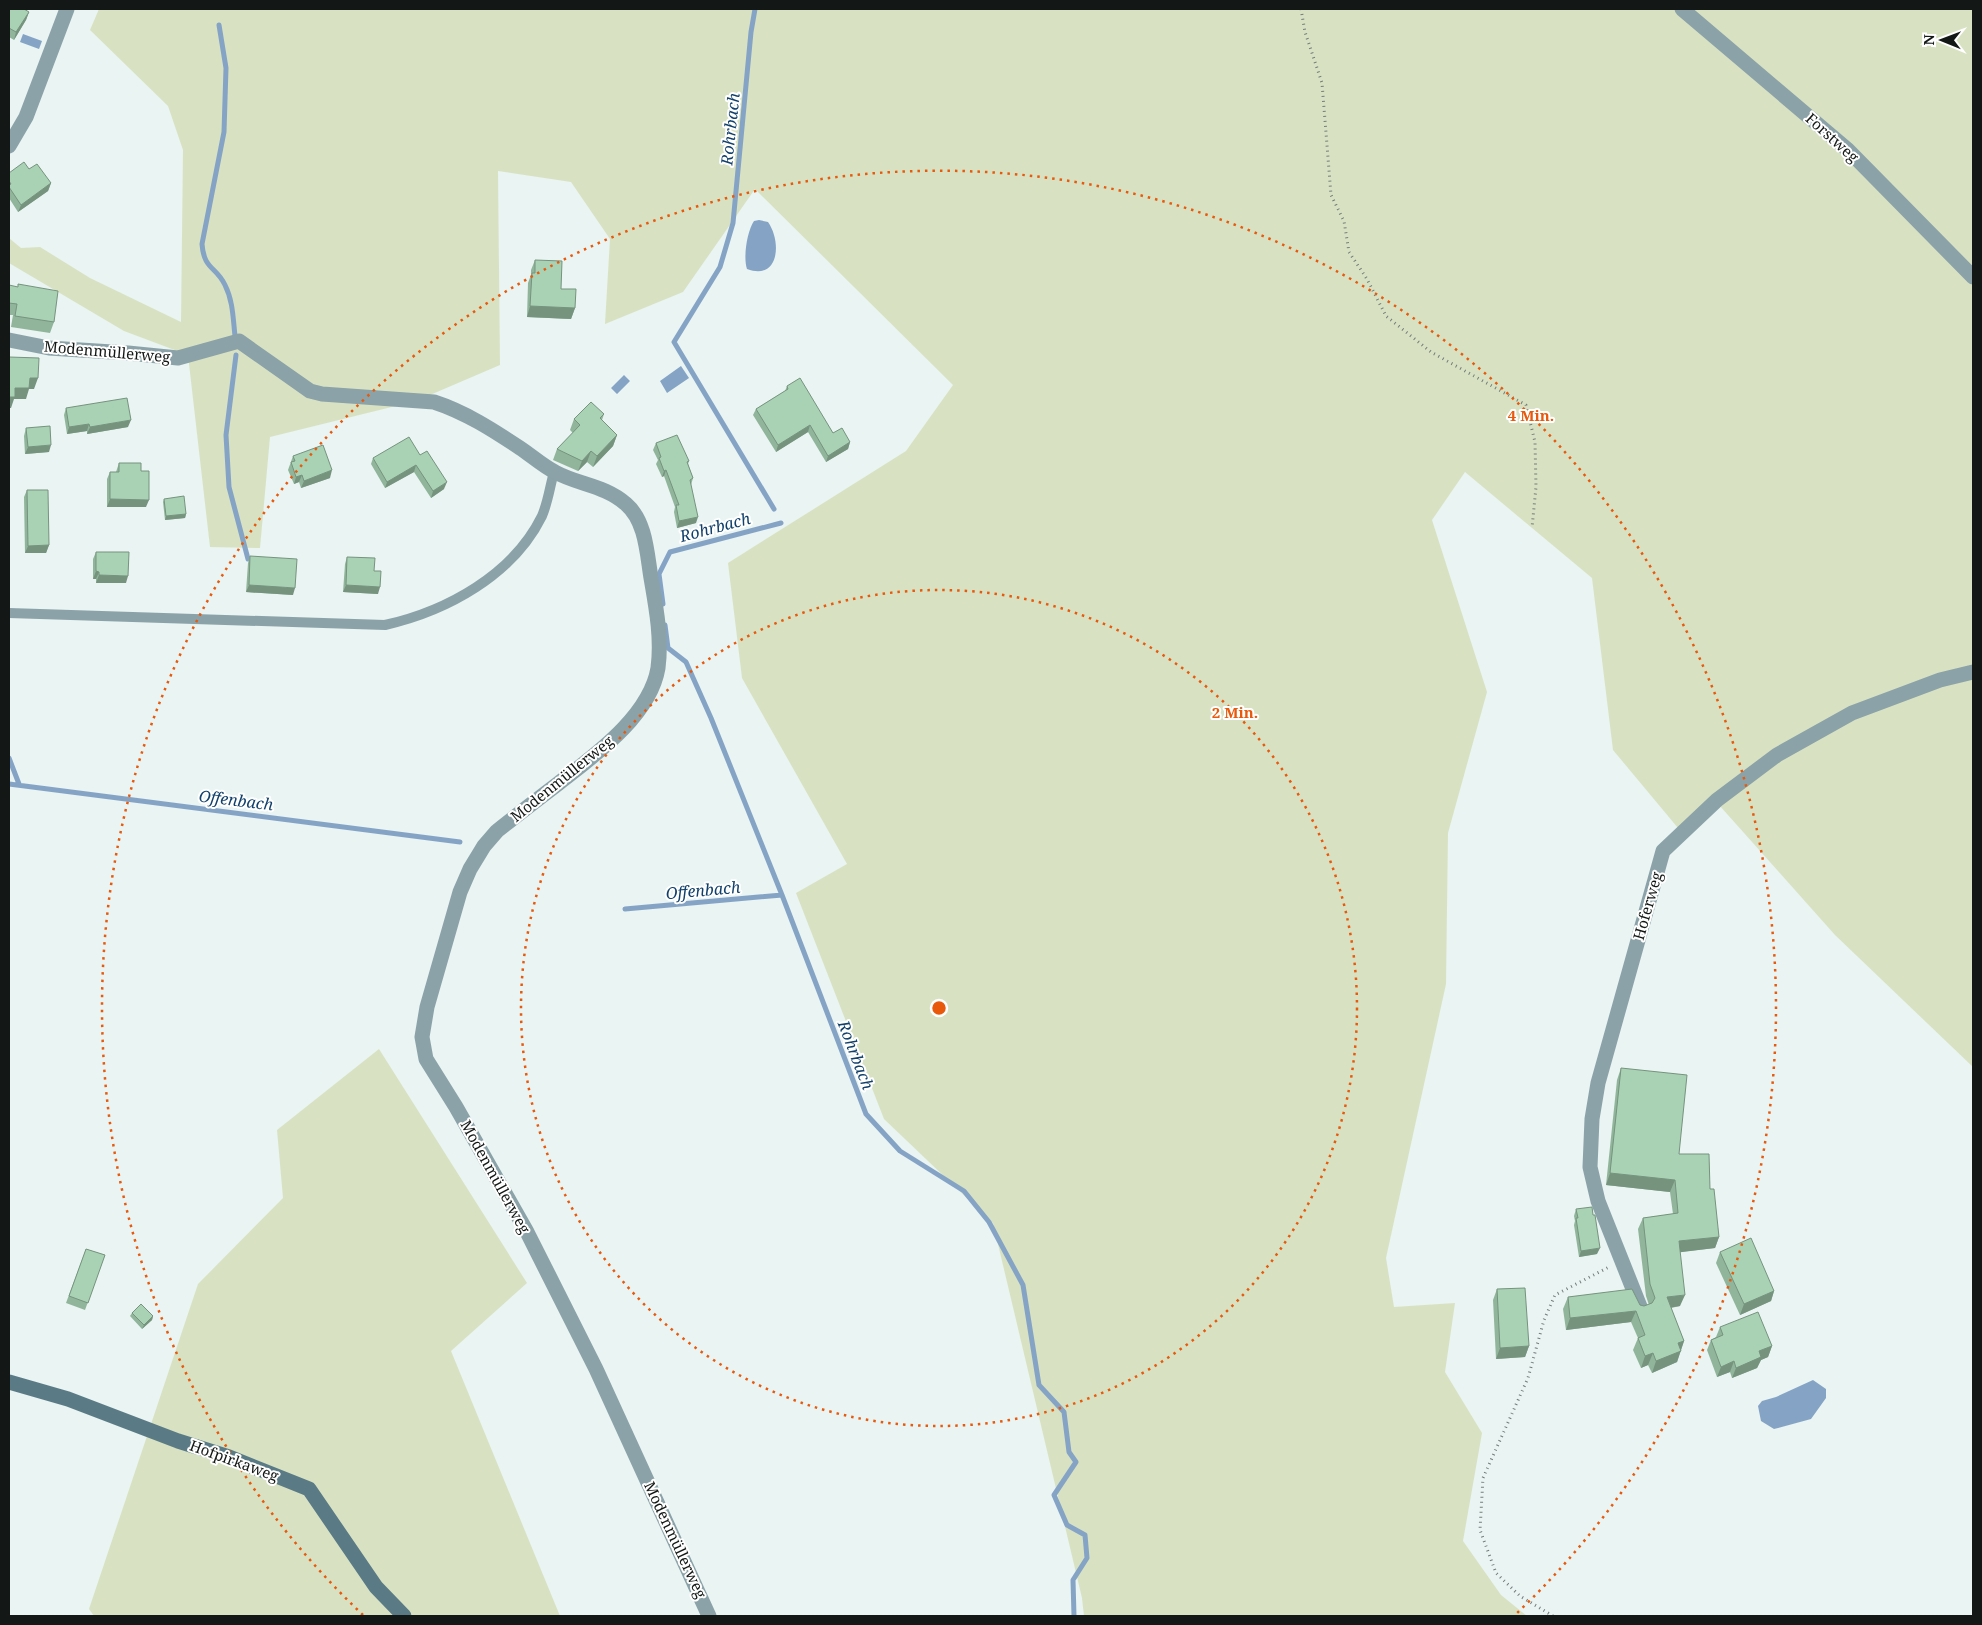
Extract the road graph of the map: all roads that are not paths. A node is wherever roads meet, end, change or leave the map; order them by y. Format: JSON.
{"nodes":[{"id":1,"x":67,"y":9,"type":"edge"},
{"id":2,"x":1682,"y":9,"type":"edge"},
{"id":3,"x":9,"y":146,"type":"edge"},
{"id":4,"x":1973,"y":277,"type":"edge"},
{"id":5,"x":9,"y":340,"type":"edge"},
{"id":6,"x":554,"y":472,"type":"junction"},
{"id":7,"x":9,"y":613,"type":"edge"},
{"id":8,"x":1973,"y":672,"type":"edge"},
{"id":9,"x":1641,"y":1309,"type":"edge"},
{"id":10,"x":9,"y":1382,"type":"edge"},
{"id":11,"x":404,"y":1616,"type":"edge"},
{"id":12,"x":709,"y":1616,"type":"edge"}],
"edges":[{"from":1,"to":3,"type":"street"},
{"from":2,"to":4,"type":"street","name":"Forstweg"},
{"from":5,"to":6,"type":"street","name":"Modenmüllerweg"},
{"from":6,"to":7,"type":"lane"},
{"from":6,"to":12,"type":"street","name":"Modenmüllerweg"},
{"from":8,"to":9,"type":"street","name":"Hoferweg"},
{"from":10,"to":11,"type":"street","name":"Hofpirkaweg"}]}
